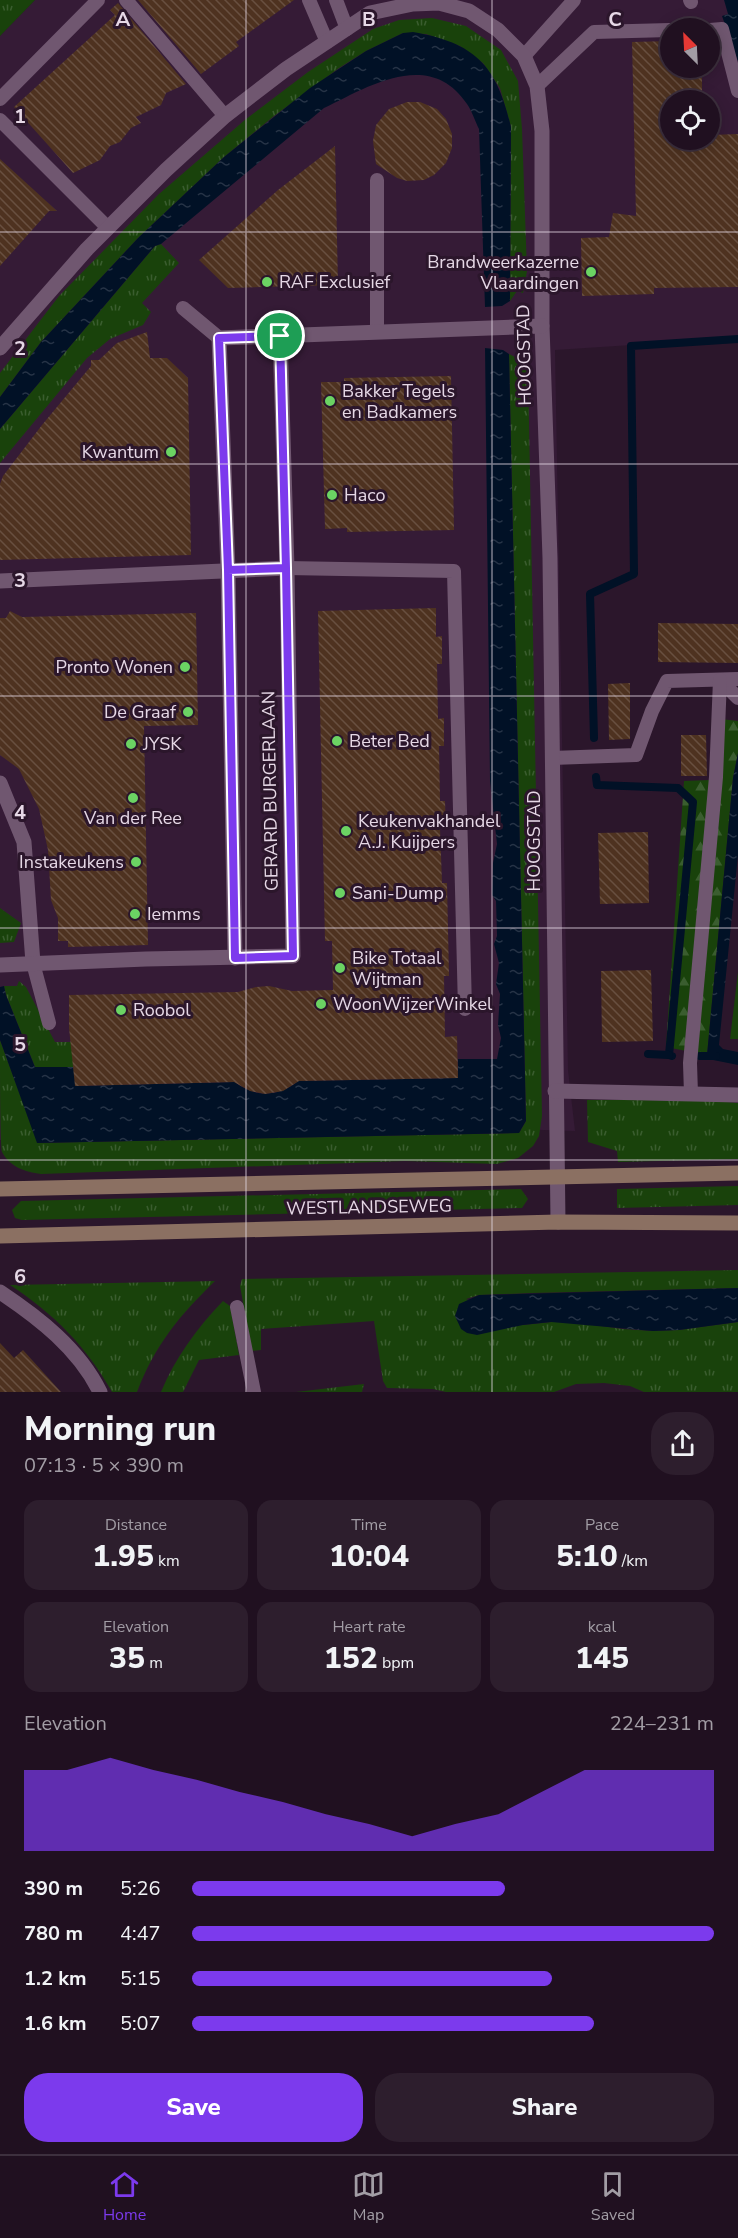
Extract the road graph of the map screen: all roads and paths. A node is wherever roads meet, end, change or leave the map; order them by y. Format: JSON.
{"nodes":[{"id":1,"x":98,"y":0,"type":"edge"},
{"id":2,"x":126,"y":0,"type":"edge"},
{"id":3,"x":309,"y":0,"type":"edge"},
{"id":4,"x":336,"y":0,"type":"edge"},
{"id":5,"x":574,"y":0,"type":"edge"},
{"id":6,"x":347,"y":29,"type":"junction"},
{"id":7,"x":720,"y":29,"type":"edge"},
{"id":8,"x":660,"y":30,"type":"edge"},
{"id":9,"x":327,"y":42,"type":"junction"},
{"id":10,"x":524,"y":56,"type":"junction"},
{"id":11,"x":537,"y":86,"type":"junction"},
{"id":12,"x":738,"y":92,"type":"edge"},
{"id":13,"x":0,"y":99,"type":"edge"},
{"id":14,"x":225,"y":116,"type":"junction"},
{"id":15,"x":0,"y":120,"type":"edge"},
{"id":16,"x":377,"y":180,"type":"dead end"},
{"id":17,"x":108,"y":228,"type":"junction"},
{"id":18,"x":183,"y":309,"type":"dead end"},
{"id":19,"x":542,"y":326,"type":"junction"},
{"id":20,"x":377,"y":332,"type":"junction"},
{"id":21,"x":280,"y":336,"type":"junction"},
{"id":22,"x":219,"y":338,"type":"junction"},
{"id":23,"x":0,"y":348,"type":"edge"},
{"id":24,"x":286,"y":568,"type":"junction"},
{"id":25,"x":228,"y":570,"type":"junction"},
{"id":26,"x":0,"y":581,"type":"edge"},
{"id":27,"x":738,"y":679,"type":"edge"},
{"id":28,"x":720,"y":680,"type":"junction"},
{"id":29,"x":738,"y":698,"type":"edge"},
{"id":30,"x":552,"y":758,"type":"junction"},
{"id":31,"x":0,"y":783,"type":"edge"},
{"id":32,"x":235,"y":958,"type":"junction"},
{"id":33,"x":33,"y":963,"type":"junction"},
{"id":34,"x":0,"y":965,"type":"edge"},
{"id":35,"x":465,"y":1009,"type":"dead end"},
{"id":36,"x":49,"y":1023,"type":"dead end"},
{"id":37,"x":555,"y":1091,"type":"junction"},
{"id":38,"x":691,"y":1094,"type":"junction"},
{"id":39,"x":738,"y":1095,"type":"edge"},
{"id":40,"x":738,"y":1173,"type":"edge"},
{"id":41,"x":556,"y":1177,"type":"junction"},
{"id":42,"x":0,"y":1190,"type":"edge"},
{"id":43,"x":558,"y":1222,"type":"junction"},
{"id":44,"x":738,"y":1223,"type":"edge"},
{"id":45,"x":0,"y":1236,"type":"edge"},
{"id":46,"x":0,"y":1292,"type":"edge"},
{"id":47,"x":237,"y":1307,"type":"dead end"},
{"id":48,"x":100,"y":1392,"type":"edge"},
{"id":49,"x":254,"y":1392,"type":"edge"}],
"edges":[{"from":1,"to":13,"type":"lane"},
{"from":2,"to":14,"type":"lane"},
{"from":3,"to":9,"type":"lane"},
{"from":4,"to":6,"type":"lane"},
{"from":5,"to":10,"type":"lane"},
{"from":6,"to":9,"type":"street","name":"HOOGSTAD"},
{"from":6,"to":10,"type":"street","name":"HOOGSTAD"},
{"from":7,"to":12,"type":"lane"},
{"from":8,"to":11,"type":"lane"},
{"from":9,"to":14,"type":"street","name":"HOOGSTAD"},
{"from":10,"to":11,"type":"street","name":"HOOGSTAD"},
{"from":11,"to":19,"type":"street","name":"HOOGSTAD"},
{"from":14,"to":17,"type":"street","name":"HOOGSTAD"},
{"from":15,"to":17,"type":"lane"},
{"from":16,"to":20,"type":"lane"},
{"from":17,"to":23,"type":"street","name":"HOOGSTAD"},
{"from":18,"to":22,"type":"lane"},
{"from":19,"to":20,"type":"street"},
{"from":19,"to":30,"type":"street","name":"HOOGSTAD"},
{"from":20,"to":21,"type":"street"},
{"from":21,"to":22,"type":"street"},
{"from":21,"to":24,"type":"street","name":"GERARD BURGERLAAN"},
{"from":22,"to":25,"type":"street","name":"GERARD BURGERLAAN"},
{"from":24,"to":25,"type":"street"},
{"from":24,"to":32,"type":"street","name":"GERARD BURGERLAAN"},
{"from":24,"to":35,"type":"lane"},
{"from":25,"to":26,"type":"street"},
{"from":25,"to":32,"type":"street","name":"GERARD BURGERLAAN"},
{"from":27,"to":28,"type":"lane"},
{"from":28,"to":29,"type":"lane"},
{"from":28,"to":30,"type":"lane"},
{"from":28,"to":38,"type":"lane"},
{"from":30,"to":37,"type":"street","name":"HOOGSTAD"},
{"from":31,"to":33,"type":"street"},
{"from":32,"to":33,"type":"street","name":"GERARD BURGERLAAN"},
{"from":33,"to":34,"type":"street","name":"GERARD BURGERLAAN"},
{"from":33,"to":36,"type":"lane"},
{"from":37,"to":38,"type":"street"},
{"from":37,"to":41,"type":"street","name":"HOOGSTAD"},
{"from":38,"to":39,"type":"street"},
{"from":40,"to":41,"type":"main road","name":"WESTLANDSEWEG"},
{"from":41,"to":42,"type":"main road","name":"WESTLANDSEWEG"},
{"from":41,"to":43,"type":"street","name":"HOOGSTAD"},
{"from":43,"to":44,"type":"main road","name":"WESTLANDSEWEG"},
{"from":43,"to":45,"type":"main road","name":"WESTLANDSEWEG"},
{"from":46,"to":48,"type":"street"},
{"from":47,"to":49,"type":"lane"}]}
